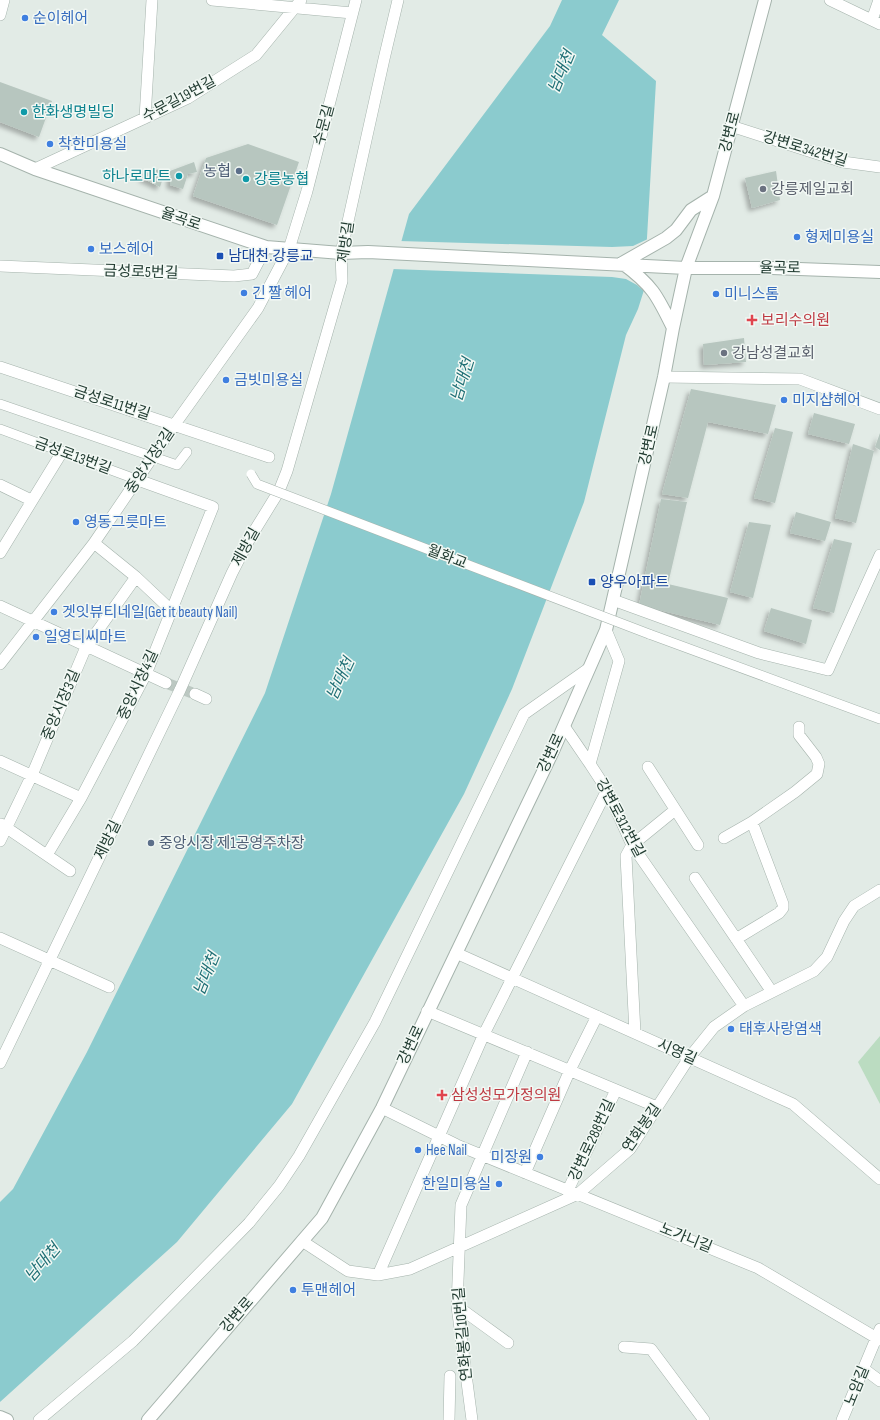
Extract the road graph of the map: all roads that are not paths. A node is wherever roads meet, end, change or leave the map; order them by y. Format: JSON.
{"nodes":[{"id":1,"x":4,"y":0,"type":"edge"},
{"id":2,"x":152,"y":0,"type":"edge"},
{"id":3,"x":212,"y":0,"type":"edge"},
{"id":4,"x":356,"y":0,"type":"edge"},
{"id":5,"x":398,"y":0,"type":"edge"},
{"id":6,"x":765,"y":0,"type":"edge"},
{"id":7,"x":830,"y":0,"type":"edge"},
{"id":8,"x":879,"y":0,"type":"edge"},
{"id":9,"x":297,"y":4,"type":"edge"},
{"id":10,"x":352,"y":13,"type":"junction"},
{"id":11,"x":0,"y":15,"type":"edge"},
{"id":12,"x":876,"y":22,"type":"edge"},
{"id":13,"x":145,"y":118,"type":"junction"},
{"id":14,"x":731,"y":126,"type":"junction"},
{"id":15,"x":0,"y":154,"type":"edge"},
{"id":16,"x":880,"y":167,"type":"edge"},
{"id":17,"x":35,"y":169,"type":"junction"},
{"id":18,"x":713,"y":196,"type":"junction"},
{"id":19,"x":266,"y":248,"type":"junction"},
{"id":20,"x":289,"y":249,"type":"junction"},
{"id":21,"x":341,"y":253,"type":"junction"},
{"id":22,"x":622,"y":263,"type":"junction"},
{"id":23,"x":0,"y":266,"type":"edge"},
{"id":24,"x":683,"y":267,"type":"junction"},
{"id":25,"x":880,"y":272,"type":"edge"},
{"id":26,"x":673,"y":328,"type":"junction"},
{"id":27,"x":0,"y":367,"type":"edge"},
{"id":28,"x":664,"y":377,"type":"junction"},
{"id":29,"x":0,"y":404,"type":"edge"},
{"id":30,"x":880,"y":409,"type":"edge"},
{"id":31,"x":175,"y":424,"type":"junction"},
{"id":32,"x":0,"y":429,"type":"edge"},
{"id":33,"x":62,"y":452,"type":"junction"},
{"id":34,"x":187,"y":452,"type":"dead end"},
{"id":35,"x":153,"y":457,"type":"junction"},
{"id":36,"x":269,"y":457,"type":"dead end"},
{"id":37,"x":251,"y":474,"type":"dead end"},
{"id":38,"x":138,"y":480,"type":"junction"},
{"id":39,"x":0,"y":485,"type":"edge"},
{"id":40,"x":30,"y":500,"type":"junction"},
{"id":41,"x":213,"y":507,"type":"joint"},
{"id":42,"x":5,"y":536,"type":"edge"},
{"id":43,"x":94,"y":543,"type":"junction"},
{"id":44,"x":0,"y":553,"type":"edge"},
{"id":45,"x":880,"y":555,"type":"edge"},
{"id":46,"x":136,"y":577,"type":"junction"},
{"id":47,"x":613,"y":600,"type":"junction"},
{"id":48,"x":0,"y":606,"type":"edge"},
{"id":49,"x":171,"y":610,"type":"junction"},
{"id":50,"x":33,"y":622,"type":"junction"},
{"id":51,"x":606,"y":630,"type":"junction"},
{"id":52,"x":86,"y":647,"type":"junction"},
{"id":53,"x":0,"y":664,"type":"edge"},
{"id":54,"x":588,"y":669,"type":"junction"},
{"id":55,"x":146,"y":674,"type":"junction"},
{"id":56,"x":166,"y":683,"type":"tunnel mouth"},
{"id":57,"x":195,"y":694,"type":"tunnel mouth"},
{"id":58,"x":206,"y":699,"type":"dead end"},
{"id":59,"x":880,"y":719,"type":"edge"},
{"id":60,"x":564,"y":726,"type":"junction"},
{"id":61,"x":799,"y":727,"type":"dead end"},
{"id":62,"x":0,"y":761,"type":"edge"},
{"id":63,"x":590,"y":764,"type":"junction"},
{"id":64,"x":648,"y":767,"type":"dead end"},
{"id":65,"x":32,"y":775,"type":"junction"},
{"id":66,"x":607,"y":790,"type":"junction"},
{"id":67,"x":81,"y":798,"type":"junction"},
{"id":68,"x":675,"y":810,"type":"junction"},
{"id":69,"x":752,"y":822,"type":"junction"},
{"id":70,"x":3,"y":825,"type":"edge"},
{"id":71,"x":724,"y":838,"type":"dead end"},
{"id":72,"x":0,"y":841,"type":"edge"},
{"id":73,"x":698,"y":844,"type":"dead end"},
{"id":74,"x":632,"y":845,"type":"junction"},
{"id":75,"x":47,"y":856,"type":"junction"},
{"id":76,"x":70,"y":871,"type":"dead end"},
{"id":77,"x":695,"y":878,"type":"dead end"},
{"id":78,"x":880,"y":890,"type":"edge"},
{"id":79,"x":0,"y":938,"type":"edge"},
{"id":80,"x":736,"y":939,"type":"junction"},
{"id":81,"x":456,"y":953,"type":"junction"},
{"id":82,"x":49,"y":961,"type":"junction"},
{"id":83,"x":512,"y":978,"type":"junction"},
{"id":84,"x":109,"y":988,"type":"dead end"},
{"id":85,"x":772,"y":992,"type":"junction"},
{"id":86,"x":744,"y":1006,"type":"junction"},
{"id":87,"x":427,"y":1011,"type":"junction"},
{"id":88,"x":597,"y":1016,"type":"junction"},
{"id":89,"x":484,"y":1034,"type":"junction"},
{"id":90,"x":635,"y":1034,"type":"junction"},
{"id":91,"x":527,"y":1052,"type":"junction"},
{"id":92,"x":689,"y":1058,"type":"junction"},
{"id":93,"x":0,"y":1063,"type":"edge"},
{"id":94,"x":570,"y":1070,"type":"junction"},
{"id":95,"x":616,"y":1090,"type":"junction"},
{"id":96,"x":657,"y":1107,"type":"junction"},
{"id":97,"x":382,"y":1108,"type":"junction"},
{"id":98,"x":440,"y":1136,"type":"junction"},
{"id":99,"x":482,"y":1155,"type":"junction"},
{"id":100,"x":525,"y":1173,"type":"junction"},
{"id":101,"x":880,"y":1179,"type":"edge"},
{"id":102,"x":573,"y":1192,"type":"junction"},
{"id":103,"x":302,"y":1241,"type":"junction"},
{"id":104,"x":459,"y":1247,"type":"junction"},
{"id":105,"x":378,"y":1275,"type":"junction"},
{"id":106,"x":457,"y":1306,"type":"junction"},
{"id":107,"x":878,"y":1336,"type":"edge"},
{"id":108,"x":508,"y":1343,"type":"dead end"},
{"id":109,"x":624,"y":1347,"type":"dead end"},
{"id":110,"x":864,"y":1369,"type":"junction"},
{"id":111,"x":450,"y":1376,"type":"dead end"},
{"id":112,"x":880,"y":1381,"type":"edge"},
{"id":113,"x":0,"y":1417,"type":"edge"},
{"id":114,"x":7,"y":1420,"type":"edge"},
{"id":115,"x":39,"y":1420,"type":"edge"},
{"id":116,"x":148,"y":1420,"type":"edge"},
{"id":117,"x":449,"y":1420,"type":"edge"},
{"id":118,"x":472,"y":1420,"type":"edge"},
{"id":119,"x":704,"y":1420,"type":"edge"},
{"id":120,"x":842,"y":1420,"type":"edge"}],
"edges":[{"from":1,"to":11,"type":"street"},
{"from":2,"to":13,"type":"street"},
{"from":3,"to":9,"type":"street"},
{"from":4,"to":10,"type":"street","name":"수문길"},
{"from":5,"to":21,"type":"street","name":"제방길"},
{"from":6,"to":14,"type":"street","name":"강변로"},
{"from":7,"to":12,"type":"street"},
{"from":8,"to":12,"type":"street"},
{"from":9,"to":10,"type":"street"},
{"from":9,"to":13,"type":"street","name":"수문길19번길"},
{"from":10,"to":20,"type":"street","name":"수문길"},
{"from":13,"to":17,"type":"street","name":"수문길19번길"},
{"from":14,"to":16,"type":"street","name":"강변로342번길"},
{"from":14,"to":18,"type":"street","name":"강변로"},
{"from":15,"to":17,"type":"street","name":"율곡로"},
{"from":17,"to":19,"type":"street","name":"율곡로"},
{"from":18,"to":22,"type":"street"},
{"from":18,"to":24,"type":"street","name":"강변로"},
{"from":19,"to":20,"type":"street","name":"율곡로"},
{"from":19,"to":23,"type":"street","name":"금성로5번길"},
{"from":20,"to":21,"type":"street","name":"율곡로"},
{"from":20,"to":31,"type":"street","name":"중앙시장2길"},
{"from":21,"to":22,"type":"street","name":"율곡로"},
{"from":21,"to":82,"type":"street","name":"제방길"},
{"from":22,"to":24,"type":"street","name":"율곡로"},
{"from":22,"to":26,"type":"street"},
{"from":24,"to":25,"type":"street","name":"율곡로"},
{"from":24,"to":26,"type":"street","name":"강변로"},
{"from":26,"to":28,"type":"street","name":"강변로"},
{"from":27,"to":31,"type":"street","name":"금성로11번길"},
{"from":28,"to":30,"type":"street"},
{"from":28,"to":47,"type":"street","name":"강변로"},
{"from":29,"to":35,"type":"street"},
{"from":31,"to":35,"type":"street","name":"중앙시장2길"},
{"from":31,"to":36,"type":"street","name":"금성로11번길"},
{"from":32,"to":33,"type":"street","name":"금성로13번길"},
{"from":33,"to":38,"type":"street","name":"금성로13번길"},
{"from":33,"to":40,"type":"street"},
{"from":34,"to":35,"type":"street"},
{"from":35,"to":38,"type":"street","name":"중앙시장2길"},
{"from":37,"to":59,"type":"street","name":"월화교","bridge":true},
{"from":38,"to":41,"type":"street","name":"금성로13번길"},
{"from":38,"to":43,"type":"street","name":"중앙시장2길"},
{"from":39,"to":40,"type":"street"},
{"from":40,"to":42,"type":"street"},
{"from":41,"to":49,"type":"street","name":"중앙시장4길"},
{"from":42,"to":44,"type":"street"},
{"from":43,"to":46,"type":"street"},
{"from":43,"to":50,"type":"street","name":"중앙시장2길"},
{"from":45,"to":47,"type":"street"},
{"from":46,"to":49,"type":"street"},
{"from":46,"to":52,"type":"street","name":"중앙시장3길"},
{"from":47,"to":51,"type":"street","name":"강변로"},
{"from":48,"to":50,"type":"street"},
{"from":49,"to":55,"type":"street","name":"중앙시장4길"},
{"from":50,"to":52,"type":"street"},
{"from":50,"to":53,"type":"street","name":"중앙시장2길"},
{"from":51,"to":54,"type":"street","name":"강변로"},
{"from":51,"to":63,"type":"street","name":"강변로312번길"},
{"from":52,"to":55,"type":"street"},
{"from":52,"to":65,"type":"street","name":"중앙시장3길"},
{"from":54,"to":60,"type":"street","name":"강변로"},
{"from":54,"to":115,"type":"street"},
{"from":55,"to":56,"type":"street"},
{"from":55,"to":67,"type":"street","name":"중앙시장4길"},
{"from":57,"to":58,"type":"street"},
{"from":60,"to":63,"type":"street"},
{"from":60,"to":81,"type":"street","name":"강변로"},
{"from":61,"to":69,"type":"street"},
{"from":62,"to":65,"type":"street"},
{"from":63,"to":66,"type":"street","name":"강변로312번길"},
{"from":64,"to":68,"type":"street"},
{"from":65,"to":67,"type":"street"},
{"from":65,"to":70,"type":"street","name":"중앙시장3길"},
{"from":66,"to":74,"type":"street","name":"강변로312번길"},
{"from":66,"to":83,"type":"street"},
{"from":67,"to":75,"type":"street","name":"중앙시장4길"},
{"from":68,"to":73,"type":"street"},
{"from":68,"to":74,"type":"street"},
{"from":69,"to":71,"type":"street"},
{"from":69,"to":80,"type":"street"},
{"from":70,"to":72,"type":"street","name":"중앙시장3길"},
{"from":70,"to":75,"type":"street"},
{"from":74,"to":86,"type":"street","name":"강변로312번길"},
{"from":74,"to":90,"type":"street"},
{"from":75,"to":76,"type":"street"},
{"from":77,"to":80,"type":"street"},
{"from":78,"to":85,"type":"street","name":"연화봉길"},
{"from":79,"to":82,"type":"street"},
{"from":80,"to":85,"type":"street"},
{"from":81,"to":83,"type":"street","name":"시영길"},
{"from":81,"to":87,"type":"street","name":"강변로"},
{"from":82,"to":84,"type":"street"},
{"from":82,"to":93,"type":"street","name":"제방길"},
{"from":83,"to":88,"type":"street","name":"시영길"},
{"from":83,"to":89,"type":"street"},
{"from":85,"to":86,"type":"street","name":"연화봉길"},
{"from":86,"to":92,"type":"street","name":"연화봉길"},
{"from":87,"to":89,"type":"street","name":"강변로288번길"},
{"from":87,"to":97,"type":"street","name":"강변로"},
{"from":88,"to":90,"type":"street","name":"시영길"},
{"from":88,"to":94,"type":"street"},
{"from":89,"to":91,"type":"street","name":"강변로288번길"},
{"from":89,"to":98,"type":"street"},
{"from":90,"to":92,"type":"street","name":"시영길"},
{"from":91,"to":94,"type":"street","name":"강변로288번길"},
{"from":91,"to":99,"type":"street"},
{"from":92,"to":96,"type":"street","name":"연화봉길"},
{"from":92,"to":101,"type":"street","name":"시영길"},
{"from":94,"to":95,"type":"street","name":"강변로288번길"},
{"from":94,"to":100,"type":"street"},
{"from":95,"to":96,"type":"street","name":"강변로288번길"},
{"from":95,"to":102,"type":"street","name":"강변로288번길"},
{"from":96,"to":102,"type":"street","name":"연화봉길"},
{"from":97,"to":98,"type":"street","name":"노가니길"},
{"from":97,"to":103,"type":"street","name":"강변로"},
{"from":98,"to":99,"type":"street","name":"노가니길"},
{"from":98,"to":105,"type":"street"},
{"from":99,"to":100,"type":"street","name":"노가니길"},
{"from":99,"to":104,"type":"street"},
{"from":100,"to":102,"type":"street","name":"노가니길"},
{"from":102,"to":104,"type":"street","name":"연화봉길"},
{"from":102,"to":107,"type":"street","name":"노가니길"},
{"from":103,"to":105,"type":"street","name":"연화봉길"},
{"from":103,"to":116,"type":"street","name":"강변로"},
{"from":104,"to":105,"type":"street","name":"연화봉길"},
{"from":104,"to":106,"type":"street","name":"연화봉길10번길"},
{"from":106,"to":108,"type":"street"},
{"from":106,"to":118,"type":"street","name":"연화봉길10번길"},
{"from":107,"to":110,"type":"street","name":"노암길"},
{"from":109,"to":119,"type":"street"},
{"from":110,"to":112,"type":"street"},
{"from":110,"to":120,"type":"street","name":"노암길"},
{"from":111,"to":117,"type":"street"},
{"from":113,"to":114,"type":"street"}]}
